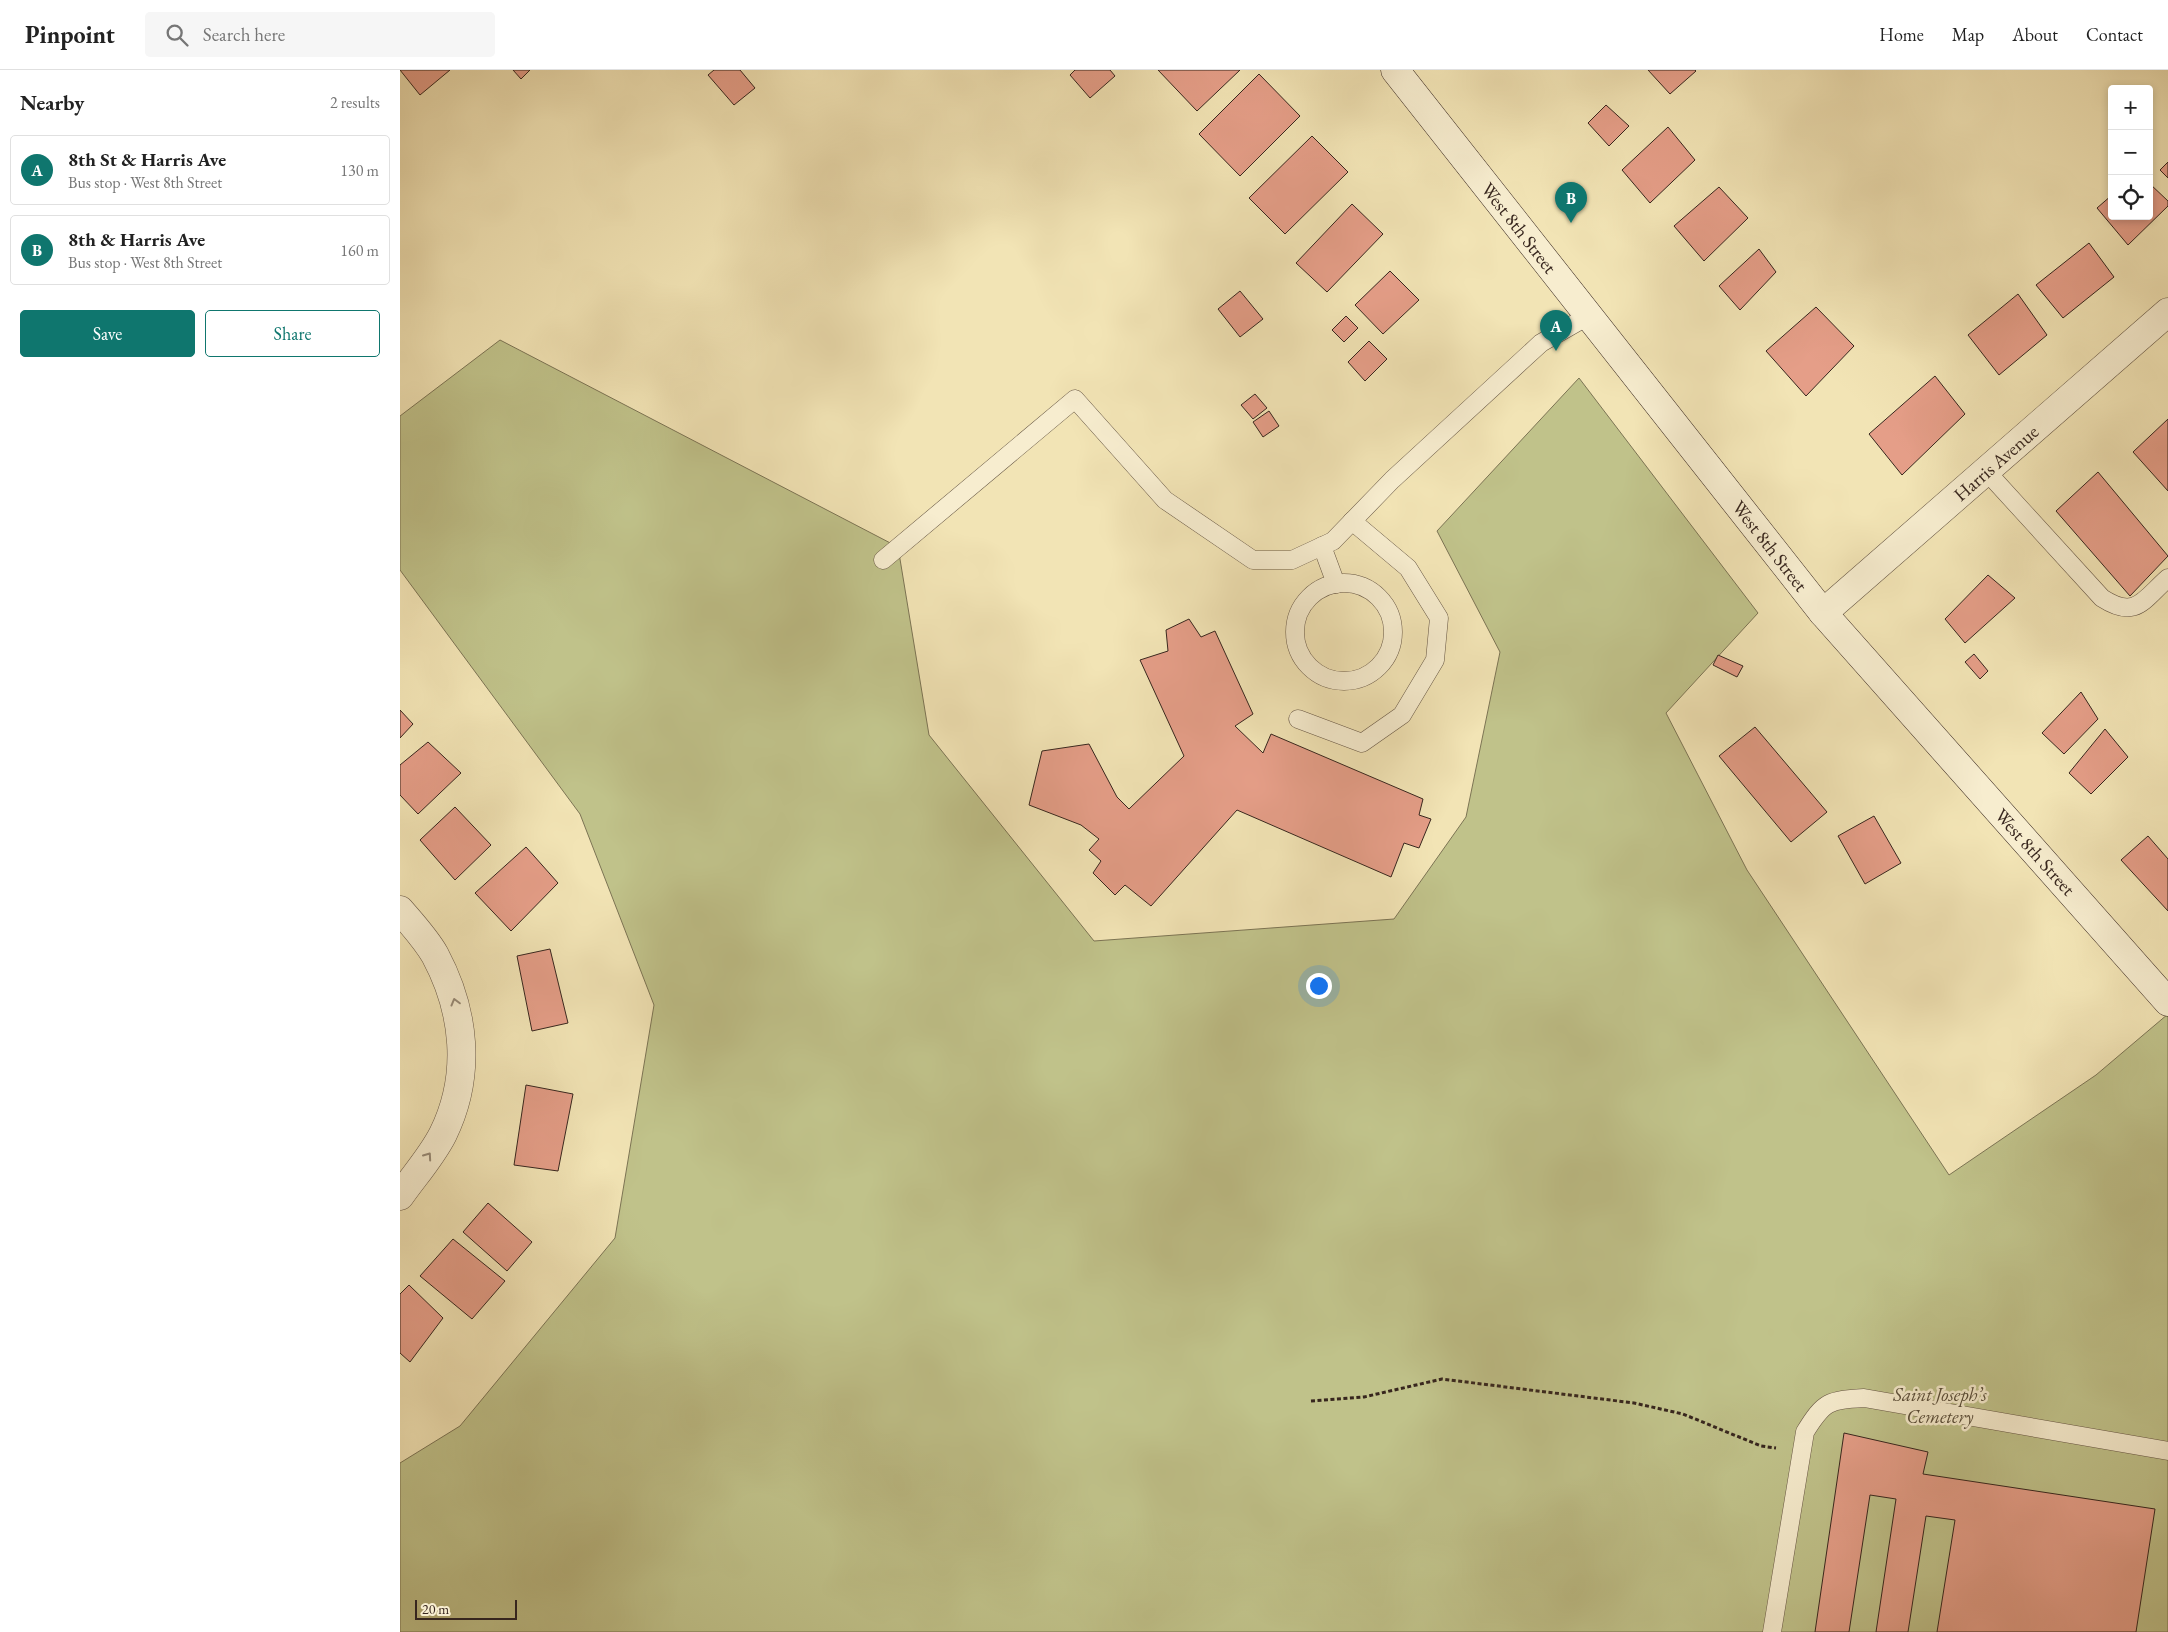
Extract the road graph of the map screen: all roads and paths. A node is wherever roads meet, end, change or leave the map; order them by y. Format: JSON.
{"nodes":[{"id":1,"x":1395,"y":70,"type":"edge"},
{"id":2,"x":2168,"y":312,"type":"edge"},
{"id":3,"x":1588,"y":316,"type":"junction"},
{"id":4,"x":1987,"y":472,"type":"junction"},
{"id":5,"x":1352,"y":521,"type":"junction"},
{"id":6,"x":1322,"y":546,"type":"junction"},
{"id":7,"x":883,"y":560,"type":"dead end"},
{"id":8,"x":2168,"y":578,"type":"edge"},
{"id":9,"x":1336,"y":584,"type":"junction"},
{"id":10,"x":1823,"y":613,"type":"junction"},
{"id":11,"x":1298,"y":719,"type":"dead end"},
{"id":12,"x":400,"y":910,"type":"edge"},
{"id":13,"x":2168,"y":1002,"type":"edge"},
{"id":14,"x":400,"y":1196,"type":"edge"},
{"id":15,"x":1311,"y":1401,"type":"dead end"},
{"id":16,"x":2168,"y":1450,"type":"edge"},
{"id":17,"x":1802,"y":1451,"type":"junction"},
{"id":18,"x":1772,"y":1632,"type":"edge"}],
"edges":[{"from":1,"to":3,"type":"street","name":"West 8th Street"},
{"from":2,"to":4,"type":"street","name":"Harris Avenue"},
{"from":3,"to":5,"type":"lane"},
{"from":3,"to":10,"type":"street","name":"West 8th Street"},
{"from":4,"to":8,"type":"lane"},
{"from":4,"to":10,"type":"street","name":"Harris Avenue"},
{"from":5,"to":6,"type":"lane"},
{"from":5,"to":11,"type":"lane"},
{"from":6,"to":7,"type":"lane"},
{"from":6,"to":9,"type":"lane"},
{"from":9,"to":9,"type":"lane"},
{"from":10,"to":13,"type":"street","name":"West 8th Street"},
{"from":14,"to":12,"type":"street","one_way":true},
{"from":15,"to":17,"type":"path"},
{"from":16,"to":17,"type":"lane"},
{"from":17,"to":18,"type":"lane"}]}
